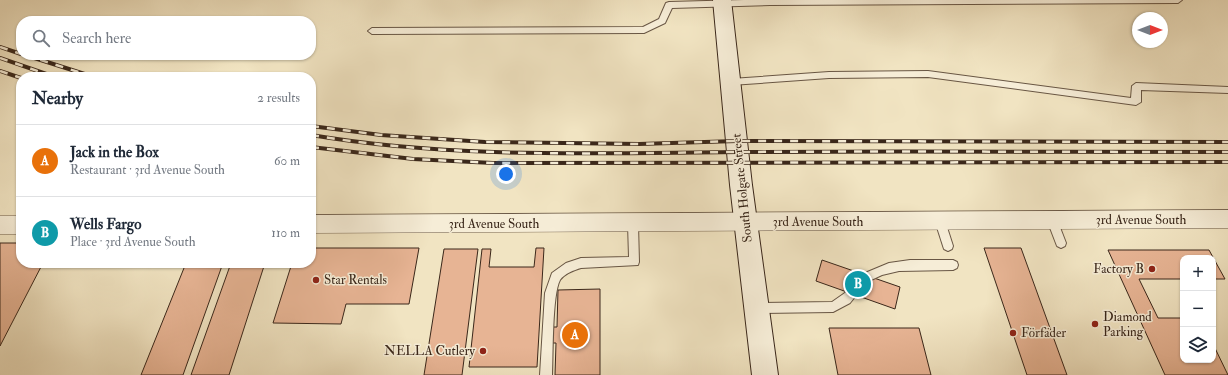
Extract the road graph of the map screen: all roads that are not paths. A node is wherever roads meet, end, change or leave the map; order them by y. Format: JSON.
{"nodes":[{"id":1,"x":1178,"y":0,"type":"edge"},
{"id":2,"x":665,"y":2,"type":"edge"},
{"id":3,"x":722,"y":2,"type":"edge"},
{"id":4,"x":372,"y":31,"type":"dead end"},
{"id":5,"x":731,"y":82,"type":"junction"},
{"id":6,"x":1228,"y":90,"type":"edge"},
{"id":7,"x":1228,"y":219,"type":"edge"},
{"id":8,"x":1052,"y":220,"type":"junction"},
{"id":9,"x":940,"y":221,"type":"junction"},
{"id":10,"x":746,"y":223,"type":"junction"},
{"id":11,"x":316,"y":224,"type":"edge"},
{"id":12,"x":633,"y":224,"type":"junction"},
{"id":13,"x":0,"y":225,"type":"edge"},
{"id":14,"x":16,"y":225,"type":"edge"},
{"id":15,"x":1062,"y":243,"type":"dead end"},
{"id":16,"x":948,"y":246,"type":"dead end"},
{"id":17,"x":953,"y":265,"type":"dead end"},
{"id":18,"x":869,"y":276,"type":"dead end"},
{"id":19,"x":852,"y":293,"type":"dead end"},
{"id":20,"x":757,"y":308,"type":"junction"},
{"id":21,"x":546,"y":375,"type":"edge"},
{"id":22,"x":765,"y":375,"type":"edge"}],
"edges":[{"from":1,"to":3,"type":"lane"},
{"from":2,"to":3,"type":"lane"},
{"from":2,"to":4,"type":"lane"},
{"from":3,"to":5,"type":"main road","name":"South Holgate Street"},
{"from":5,"to":6,"type":"lane"},
{"from":5,"to":10,"type":"main road","name":"South Holgate Street"},
{"from":7,"to":8,"type":"street","name":"3rd Avenue South"},
{"from":8,"to":9,"type":"street","name":"3rd Avenue South"},
{"from":8,"to":15,"type":"lane"},
{"from":9,"to":10,"type":"street","name":"3rd Avenue South"},
{"from":9,"to":16,"type":"lane"},
{"from":10,"to":12,"type":"street","name":"3rd Avenue South"},
{"from":10,"to":20,"type":"main road","name":"South Holgate Street"},
{"from":11,"to":12,"type":"street","name":"3rd Avenue South"},
{"from":12,"to":21,"type":"lane"},
{"from":13,"to":14,"type":"street"},
{"from":17,"to":18,"type":"lane"},
{"from":19,"to":20,"type":"lane"},
{"from":20,"to":22,"type":"main road","name":"South Holgate Street"}]}
